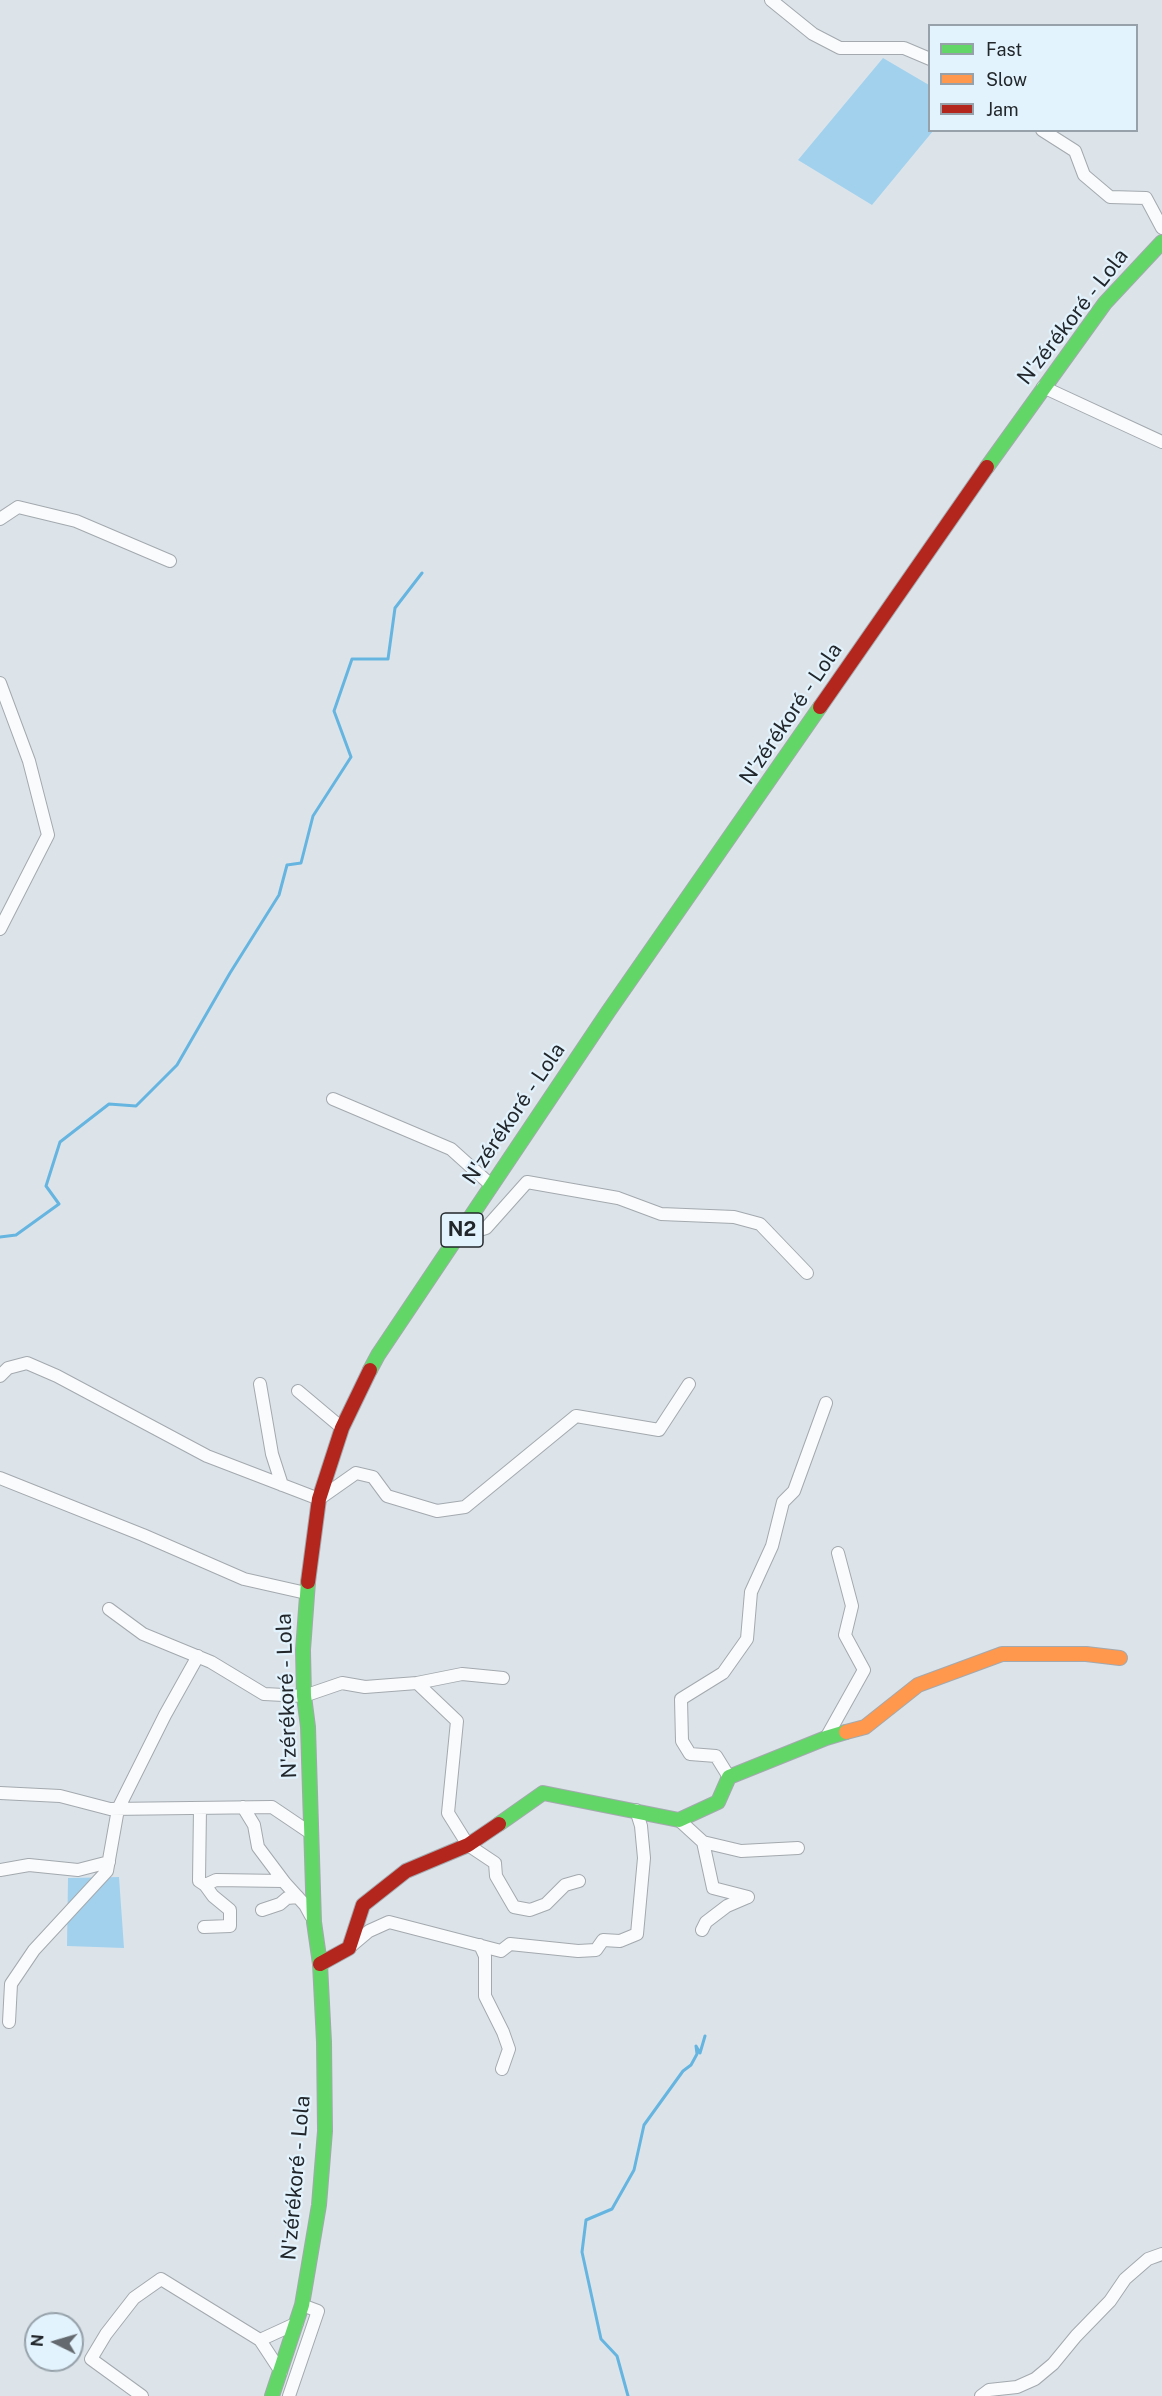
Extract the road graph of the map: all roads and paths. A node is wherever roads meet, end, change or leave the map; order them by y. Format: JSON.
{"nodes":[{"id":1,"x":771,"y":0,"type":"edge"},
{"id":2,"x":928,"y":58,"type":"edge"},
{"id":3,"x":1045,"y":132,"type":"edge"},
{"id":4,"x":1162,"y":228,"type":"edge"},
{"id":5,"x":1162,"y":242,"type":"edge"},
{"id":6,"x":1043,"y":387,"type":"junction"},
{"id":7,"x":1162,"y":442,"type":"edge"},
{"id":8,"x":0,"y":519,"type":"edge"},
{"id":9,"x":170,"y":561,"type":"dead end"},
{"id":10,"x":0,"y":683,"type":"edge"},
{"id":11,"x":0,"y":929,"type":"edge"},
{"id":12,"x":333,"y":1099,"type":"dead end"},
{"id":13,"x":491,"y":1185,"type":"junction"},
{"id":14,"x":457,"y":1237,"type":"junction"},
{"id":15,"x":807,"y":1273,"type":"dead end"},
{"id":16,"x":0,"y":1376,"type":"edge"},
{"id":17,"x":260,"y":1384,"type":"dead end"},
{"id":18,"x":689,"y":1384,"type":"dead end"},
{"id":19,"x":298,"y":1391,"type":"dead end"},
{"id":20,"x":826,"y":1403,"type":"dead end"},
{"id":21,"x":342,"y":1428,"type":"junction"},
{"id":22,"x":0,"y":1478,"type":"edge"},
{"id":23,"x":282,"y":1485,"type":"junction"},
{"id":24,"x":319,"y":1499,"type":"junction"},
{"id":25,"x":838,"y":1553,"type":"dead end"},
{"id":26,"x":306,"y":1593,"type":"junction"},
{"id":27,"x":109,"y":1609,"type":"dead end"},
{"id":28,"x":198,"y":1656,"type":"junction"},
{"id":29,"x":1120,"y":1658,"type":"dead end"},
{"id":30,"x":503,"y":1678,"type":"dead end"},
{"id":31,"x":417,"y":1683,"type":"junction"},
{"id":32,"x":304,"y":1696,"type":"junction"},
{"id":33,"x":826,"y":1738,"type":"junction"},
{"id":34,"x":729,"y":1777,"type":"junction"},
{"id":35,"x":0,"y":1792,"type":"edge"},
{"id":36,"x":243,"y":1807,"type":"junction"},
{"id":37,"x":200,"y":1808,"type":"junction"},
{"id":38,"x":118,"y":1809,"type":"junction"},
{"id":39,"x":636,"y":1810,"type":"junction"},
{"id":40,"x":679,"y":1820,"type":"junction"},
{"id":41,"x":312,"y":1834,"type":"junction"},
{"id":42,"x":704,"y":1842,"type":"junction"},
{"id":43,"x":468,"y":1845,"type":"junction"},
{"id":44,"x":798,"y":1848,"type":"dead end"},
{"id":45,"x":109,"y":1862,"type":"junction"},
{"id":46,"x":0,"y":1870,"type":"edge"},
{"id":47,"x":283,"y":1881,"type":"junction"},
{"id":48,"x":579,"y":1881,"type":"dead end"},
{"id":49,"x":205,"y":1886,"type":"junction"},
{"id":50,"x":298,"y":1897,"type":"junction"},
{"id":51,"x":262,"y":1910,"type":"dead end"},
{"id":52,"x":314,"y":1922,"type":"junction"},
{"id":53,"x":204,"y":1926,"type":"dead end"},
{"id":54,"x":702,"y":1930,"type":"dead end"},
{"id":55,"x":480,"y":1945,"type":"junction"},
{"id":56,"x":349,"y":1948,"type":"junction"},
{"id":57,"x":320,"y":1964,"type":"junction"},
{"id":58,"x":9,"y":2022,"type":"dead end"},
{"id":59,"x":502,"y":2069,"type":"dead end"},
{"id":60,"x":1162,"y":2254,"type":"edge"},
{"id":61,"x":302,"y":2305,"type":"junction"},
{"id":62,"x":297,"y":2323,"type":"junction"},
{"id":63,"x":260,"y":2340,"type":"junction"},
{"id":64,"x":281,"y":2372,"type":"junction"},
{"id":65,"x":142,"y":2396,"type":"edge"},
{"id":66,"x":272,"y":2396,"type":"edge"},
{"id":67,"x":289,"y":2396,"type":"edge"},
{"id":68,"x":981,"y":2396,"type":"edge"}],
"edges":[{"from":1,"to":2,"type":"street"},
{"from":3,"to":4,"type":"street"},
{"from":5,"to":6,"type":"main road","name":"N'zérékoré - Lola","number":"N2"},
{"from":6,"to":7,"type":"street"},
{"from":6,"to":13,"type":"main road","name":"N'zérékoré - Lola","number":"N2"},
{"from":8,"to":9,"type":"street"},
{"from":10,"to":11,"type":"street"},
{"from":12,"to":13,"type":"street"},
{"from":13,"to":14,"type":"main road","name":"N'zérékoré - Lola","number":"N2"},
{"from":14,"to":15,"type":"street"},
{"from":14,"to":21,"type":"main road","name":"N'zérékoré - Lola","number":"N2"},
{"from":16,"to":23,"type":"street"},
{"from":17,"to":23,"type":"street"},
{"from":18,"to":24,"type":"street"},
{"from":19,"to":21,"type":"street"},
{"from":20,"to":34,"type":"street"},
{"from":21,"to":24,"type":"main road","name":"N'zérékoré - Lola","number":"N2"},
{"from":22,"to":26,"type":"street"},
{"from":23,"to":24,"type":"street"},
{"from":24,"to":26,"type":"main road","name":"N'zérékoré - Lola","number":"N2"},
{"from":25,"to":33,"type":"street"},
{"from":26,"to":32,"type":"main road","name":"N'zérékoré - Lola","number":"N2"},
{"from":27,"to":28,"type":"street"},
{"from":28,"to":32,"type":"street"},
{"from":28,"to":38,"type":"street"},
{"from":29,"to":33,"type":"main road"},
{"from":30,"to":31,"type":"street"},
{"from":31,"to":32,"type":"street"},
{"from":31,"to":43,"type":"street"},
{"from":32,"to":41,"type":"main road","name":"N'zérékoré - Lola","number":"N2"},
{"from":33,"to":34,"type":"main road"},
{"from":34,"to":40,"type":"main road"},
{"from":35,"to":38,"type":"street"},
{"from":36,"to":37,"type":"street"},
{"from":36,"to":41,"type":"street"},
{"from":36,"to":47,"type":"street"},
{"from":37,"to":38,"type":"street"},
{"from":37,"to":49,"type":"street"},
{"from":38,"to":45,"type":"street"},
{"from":39,"to":40,"type":"main road"},
{"from":39,"to":43,"type":"main road"},
{"from":39,"to":55,"type":"street"},
{"from":40,"to":42,"type":"street"},
{"from":41,"to":52,"type":"main road","name":"N'zérékoré - Lola","number":"N2"},
{"from":42,"to":44,"type":"street"},
{"from":42,"to":54,"type":"street"},
{"from":43,"to":48,"type":"street"},
{"from":43,"to":56,"type":"main road"},
{"from":45,"to":46,"type":"street"},
{"from":45,"to":58,"type":"street"},
{"from":47,"to":49,"type":"street"},
{"from":47,"to":50,"type":"street"},
{"from":49,"to":53,"type":"street"},
{"from":50,"to":51,"type":"street"},
{"from":50,"to":52,"type":"street"},
{"from":52,"to":57,"type":"main road","name":"N'zérékoré - Lola","number":"N2"},
{"from":55,"to":56,"type":"street"},
{"from":55,"to":59,"type":"street"},
{"from":56,"to":57,"type":"main road"},
{"from":57,"to":61,"type":"main road","name":"N'zérékoré - Lola","number":"N2"},
{"from":60,"to":68,"type":"street"},
{"from":61,"to":62,"type":"main road","name":"N'zérékoré - Lola","number":"N2"},
{"from":61,"to":67,"type":"street"},
{"from":62,"to":63,"type":"street"},
{"from":62,"to":64,"type":"main road","name":"N'zérékoré - Lola","number":"N2"},
{"from":63,"to":64,"type":"street"},
{"from":63,"to":65,"type":"street"},
{"from":64,"to":66,"type":"main road","name":"N'zérékoré - Lola","number":"N2"}]}
